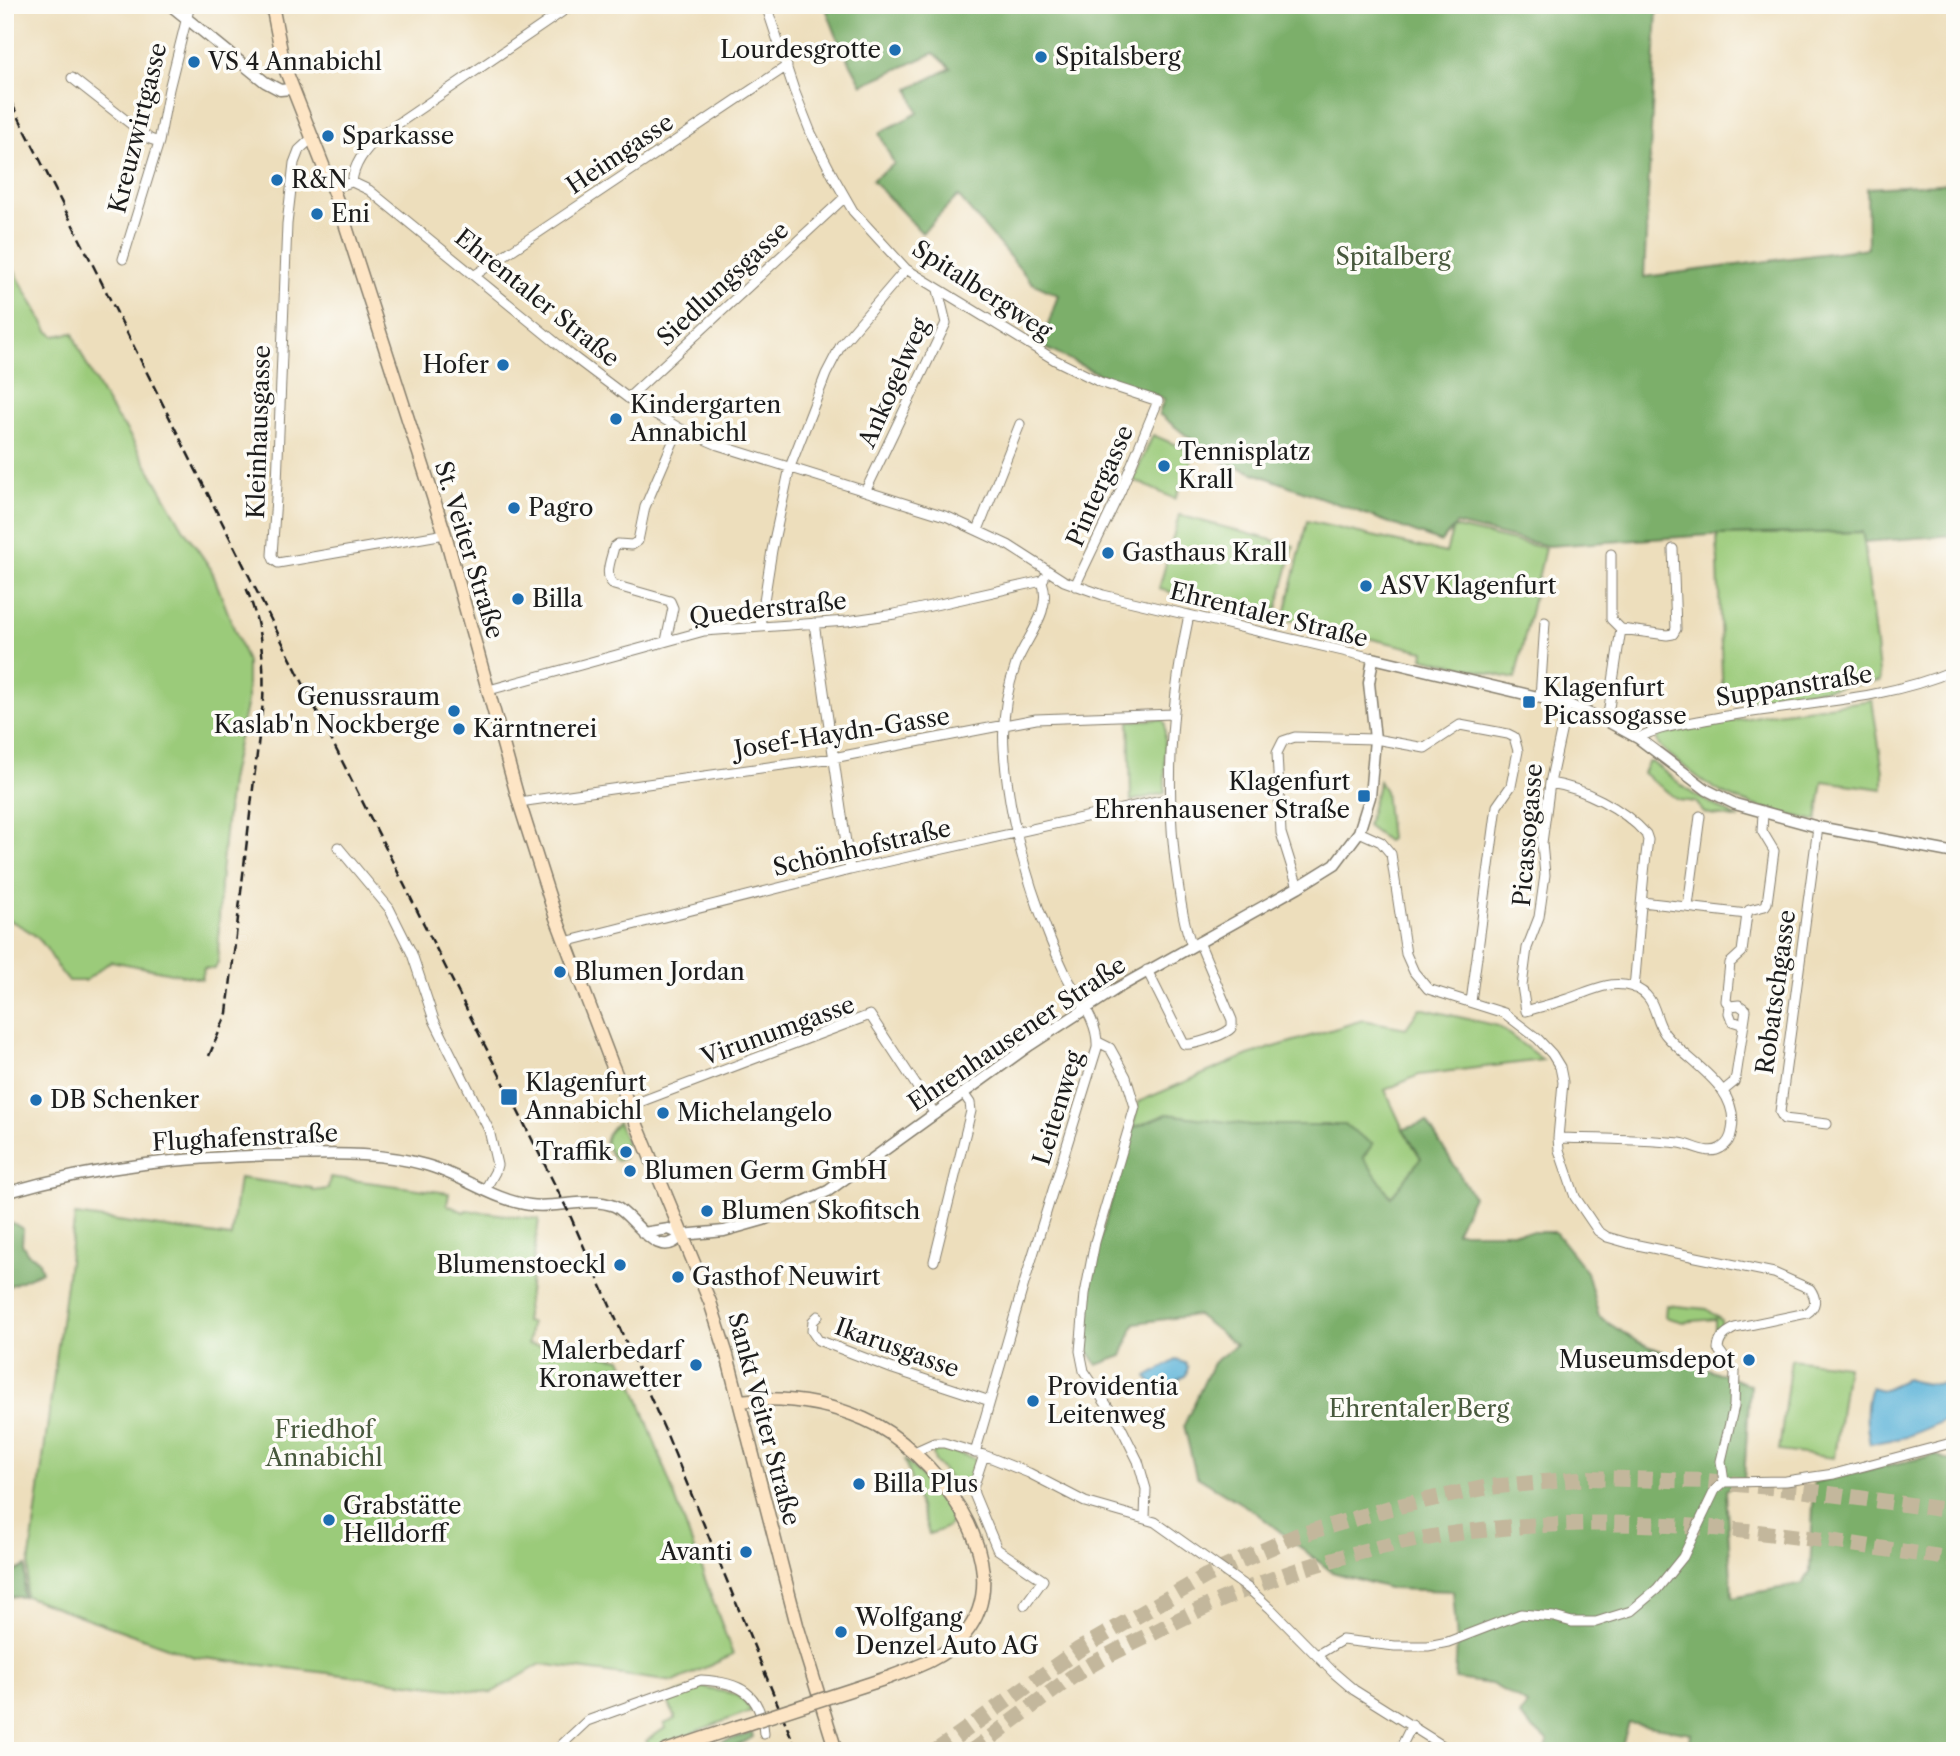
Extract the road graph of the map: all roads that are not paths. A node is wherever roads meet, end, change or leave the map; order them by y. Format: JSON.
{"nodes":[{"id":1,"x":170,"y":5,"type":"edge"},
{"id":2,"x":190,"y":5,"type":"edge"},
{"id":3,"x":272,"y":5,"type":"edge"},
{"id":4,"x":572,"y":5,"type":"edge"},
{"id":5,"x":766,"y":5,"type":"edge"},
{"id":6,"x":186,"y":18,"type":"junction"},
{"id":7,"x":787,"y":66,"type":"junction"},
{"id":8,"x":72,"y":78,"type":"dead end"},
{"id":9,"x":291,"y":89,"type":"junction"},
{"id":10,"x":312,"y":138,"type":"junction"},
{"id":11,"x":159,"y":142,"type":"junction"},
{"id":12,"x":352,"y":182,"type":"junction"},
{"id":13,"x":332,"y":188,"type":"junction"},
{"id":14,"x":844,"y":198,"type":"junction"},
{"id":15,"x":123,"y":259,"type":"dead end"},
{"id":16,"x":906,"y":269,"type":"junction"},
{"id":17,"x":475,"y":275,"type":"junction"},
{"id":18,"x":939,"y":290,"type":"junction"},
{"id":19,"x":628,"y":398,"type":"junction"},
{"id":20,"x":1158,"y":401,"type":"joint"},
{"id":21,"x":1020,"y":424,"type":"dead end"},
{"id":22,"x":678,"y":428,"type":"junction"},
{"id":23,"x":790,"y":467,"type":"junction"},
{"id":24,"x":866,"y":490,"type":"junction"},
{"id":25,"x":978,"y":530,"type":"junction"},
{"id":26,"x":445,"y":534,"type":"junction"},
{"id":27,"x":1673,"y":550,"type":"dead end"},
{"id":28,"x":1611,"y":554,"type":"dead end"},
{"id":29,"x":1048,"y":571,"type":"junction"},
{"id":30,"x":1042,"y":581,"type":"junction"},
{"id":31,"x":1075,"y":586,"type":"junction"},
{"id":32,"x":1189,"y":615,"type":"junction"},
{"id":33,"x":1545,"y":622,"type":"dead end"},
{"id":34,"x":814,"y":623,"type":"junction"},
{"id":35,"x":760,"y":626,"type":"junction"},
{"id":36,"x":1621,"y":629,"type":"junction"},
{"id":37,"x":666,"y":641,"type":"junction"},
{"id":38,"x":1373,"y":658,"type":"junction"},
{"id":39,"x":1955,"y":670,"type":"edge"},
{"id":40,"x":489,"y":690,"type":"junction"},
{"id":41,"x":1540,"y":698,"type":"junction"},
{"id":42,"x":1567,"y":704,"type":"junction"},
{"id":43,"x":1173,"y":714,"type":"junction"},
{"id":44,"x":1607,"y":721,"type":"junction"},
{"id":45,"x":1003,"y":725,"type":"junction"},
{"id":46,"x":1638,"y":738,"type":"junction"},
{"id":47,"x":1375,"y":739,"type":"junction"},
{"id":48,"x":833,"y":758,"type":"junction"},
{"id":49,"x":1550,"y":783,"type":"junction"},
{"id":50,"x":1170,"y":798,"type":"junction"},
{"id":51,"x":519,"y":802,"type":"junction"},
{"id":52,"x":1763,"y":813,"type":"junction"},
{"id":53,"x":1700,"y":816,"type":"dead end"},
{"id":54,"x":1818,"y":827,"type":"junction"},
{"id":55,"x":1016,"y":832,"type":"junction"},
{"id":56,"x":1359,"y":832,"type":"junction"},
{"id":57,"x":338,"y":847,"type":"dead end"},
{"id":58,"x":1955,"y":853,"type":"edge"},
{"id":59,"x":850,"y":870,"type":"junction"},
{"id":60,"x":1298,"y":887,"type":"junction"},
{"id":61,"x":1642,"y":902,"type":"junction"},
{"id":62,"x":1688,"y":906,"type":"junction"},
{"id":63,"x":1747,"y":914,"type":"junction"},
{"id":64,"x":565,"y":942,"type":"junction"},
{"id":65,"x":1196,"y":944,"type":"junction"},
{"id":66,"x":1147,"y":970,"type":"junction"},
{"id":67,"x":1634,"y":988,"type":"junction"},
{"id":68,"x":1471,"y":1002,"type":"junction"},
{"id":69,"x":1730,"y":1006,"type":"junction"},
{"id":70,"x":1086,"y":1010,"type":"junction"},
{"id":71,"x":1526,"y":1011,"type":"junction"},
{"id":72,"x":1516,"y":1021,"type":"junction"},
{"id":73,"x":1744,"y":1025,"type":"junction"},
{"id":74,"x":1098,"y":1042,"type":"junction"},
{"id":75,"x":1723,"y":1091,"type":"junction"},
{"id":76,"x":963,"y":1093,"type":"junction"},
{"id":77,"x":629,"y":1106,"type":"junction"},
{"id":78,"x":934,"y":1114,"type":"junction"},
{"id":79,"x":1827,"y":1124,"type":"dead end"},
{"id":80,"x":1558,"y":1138,"type":"junction"},
{"id":81,"x":485,"y":1190,"type":"junction"},
{"id":82,"x":5,"y":1194,"type":"edge"},
{"id":83,"x":681,"y":1235,"type":"junction"},
{"id":84,"x":934,"y":1261,"type":"dead end"},
{"id":85,"x":818,"y":1316,"type":"dead end"},
{"id":86,"x":739,"y":1401,"type":"junction"},
{"id":87,"x":990,"y":1401,"type":"junction"},
{"id":88,"x":1955,"y":1442,"type":"edge"},
{"id":89,"x":914,"y":1452,"type":"junction"},
{"id":90,"x":980,"y":1454,"type":"junction"},
{"id":91,"x":1724,"y":1482,"type":"junction"},
{"id":92,"x":1145,"y":1518,"type":"junction"},
{"id":93,"x":1025,"y":1605,"type":"dead end"},
{"id":94,"x":1317,"y":1655,"type":"junction"},
{"id":95,"x":1412,"y":1725,"type":"junction"},
{"id":96,"x":764,"y":1734,"type":"dead end"},
{"id":97,"x":555,"y":1751,"type":"edge"},
{"id":98,"x":665,"y":1751,"type":"edge"},
{"id":99,"x":836,"y":1751,"type":"edge"},
{"id":100,"x":1399,"y":1751,"type":"edge"},
{"id":101,"x":1451,"y":1751,"type":"edge"}],
"edges":[{"from":1,"to":6,"type":"street"},
{"from":2,"to":6,"type":"street","name":"Kreuzwirtgasse"},
{"from":3,"to":9,"type":"main road","name":"St. Veiter Straße"},
{"from":4,"to":12,"type":"street"},
{"from":5,"to":7,"type":"street","name":"Spitalbergweg"},
{"from":6,"to":9,"type":"street"},
{"from":6,"to":11,"type":"street","name":"Kreuzwirtgasse"},
{"from":7,"to":14,"type":"street","name":"Spitalbergweg"},
{"from":7,"to":17,"type":"street","name":"Heimgasse"},
{"from":8,"to":11,"type":"street"},
{"from":9,"to":10,"type":"main road","name":"St. Veiter Straße"},
{"from":10,"to":13,"type":"main road","name":"St. Veiter Straße"},
{"from":10,"to":26,"type":"street","name":"Kleinhausgasse"},
{"from":11,"to":15,"type":"street","name":"Kreuzwirtgasse"},
{"from":12,"to":13,"type":"street"},
{"from":12,"to":17,"type":"street","name":"Ehrentaler Straße"},
{"from":13,"to":26,"type":"main road","name":"St. Veiter Straße"},
{"from":14,"to":16,"type":"street","name":"Spitalbergweg"},
{"from":14,"to":19,"type":"street","name":"Siedlungsgasse"},
{"from":16,"to":18,"type":"street","name":"Spitalbergweg"},
{"from":16,"to":23,"type":"street"},
{"from":17,"to":19,"type":"street","name":"Ehrentaler Straße"},
{"from":18,"to":20,"type":"street","name":"Spitalbergweg"},
{"from":18,"to":24,"type":"street","name":"Ankogelweg"},
{"from":19,"to":22,"type":"street","name":"Ehrentaler Straße"},
{"from":20,"to":31,"type":"street","name":"Pintergasse"},
{"from":21,"to":25,"type":"street"},
{"from":22,"to":23,"type":"street","name":"Ehrentaler Straße"},
{"from":22,"to":37,"type":"street"},
{"from":23,"to":24,"type":"street","name":"Ehrentaler Straße"},
{"from":23,"to":35,"type":"street"},
{"from":24,"to":25,"type":"street","name":"Ehrentaler Straße"},
{"from":25,"to":29,"type":"street","name":"Ehrentaler Straße"},
{"from":26,"to":40,"type":"main road","name":"St. Veiter Straße"},
{"from":27,"to":36,"type":"street"},
{"from":28,"to":36,"type":"street"},
{"from":29,"to":30,"type":"street"},
{"from":29,"to":31,"type":"street","name":"Ehrentaler Straße"},
{"from":30,"to":34,"type":"street","name":"Quederstraße"},
{"from":30,"to":45,"type":"street","name":"Leitenweg"},
{"from":31,"to":32,"type":"street","name":"Ehrentaler Straße"},
{"from":32,"to":38,"type":"street","name":"Ehrentaler Straße"},
{"from":32,"to":43,"type":"street"},
{"from":33,"to":41,"type":"street"},
{"from":34,"to":35,"type":"street","name":"Quederstraße"},
{"from":34,"to":48,"type":"street"},
{"from":35,"to":37,"type":"street","name":"Quederstraße"},
{"from":36,"to":44,"type":"street"},
{"from":37,"to":40,"type":"street","name":"Quederstraße"},
{"from":38,"to":41,"type":"street"},
{"from":38,"to":47,"type":"street","name":"Ehrentaler Straße"},
{"from":39,"to":46,"type":"street","name":"Suppanstraße"},
{"from":40,"to":51,"type":"main road","name":"St. Veiter Straße"},
{"from":41,"to":42,"type":"street"},
{"from":42,"to":44,"type":"street"},
{"from":42,"to":49,"type":"street","name":"Picassogasse"},
{"from":43,"to":45,"type":"street","name":"Josef-Haydn-Gasse"},
{"from":43,"to":50,"type":"street"},
{"from":44,"to":46,"type":"street"},
{"from":45,"to":48,"type":"street","name":"Josef-Haydn-Gasse"},
{"from":45,"to":55,"type":"street","name":"Leitenweg"},
{"from":46,"to":52,"type":"street"},
{"from":47,"to":56,"type":"street","name":"Ehrentaler Straße"},
{"from":47,"to":60,"type":"street"},
{"from":47,"to":68,"type":"street"},
{"from":48,"to":51,"type":"street","name":"Josef-Haydn-Gasse"},
{"from":48,"to":59,"type":"street"},
{"from":49,"to":61,"type":"street"},
{"from":49,"to":71,"type":"street","name":"Picassogasse"},
{"from":50,"to":55,"type":"street","name":"Schönhofstraße"},
{"from":50,"to":65,"type":"street"},
{"from":51,"to":64,"type":"main road","name":"St. Veiter Straße"},
{"from":52,"to":54,"type":"street"},
{"from":52,"to":63,"type":"street"},
{"from":53,"to":62,"type":"street"},
{"from":54,"to":58,"type":"street"},
{"from":54,"to":79,"type":"street","name":"Robatschgasse"},
{"from":55,"to":59,"type":"street","name":"Schönhofstraße"},
{"from":55,"to":70,"type":"street","name":"Leitenweg"},
{"from":56,"to":60,"type":"street","name":"Ehrenhausener Straße"},
{"from":56,"to":68,"type":"street"},
{"from":57,"to":81,"type":"street"},
{"from":59,"to":64,"type":"street","name":"Schönhofstraße"},
{"from":60,"to":65,"type":"street","name":"Ehrenhausener Straße"},
{"from":61,"to":62,"type":"street"},
{"from":61,"to":67,"type":"street"},
{"from":62,"to":63,"type":"street"},
{"from":63,"to":69,"type":"street"},
{"from":64,"to":77,"type":"main road","name":"St. Veiter Straße"},
{"from":65,"to":66,"type":"street","name":"Ehrenhausener Straße"},
{"from":65,"to":66,"type":"street"},
{"from":66,"to":70,"type":"street","name":"Ehrenhausener Straße"},
{"from":67,"to":71,"type":"street"},
{"from":67,"to":75,"type":"street"},
{"from":68,"to":72,"type":"street"},
{"from":69,"to":73,"type":"street"},
{"from":69,"to":73,"type":"street"},
{"from":70,"to":74,"type":"street","name":"Leitenweg"},
{"from":70,"to":76,"type":"street","name":"Ehrenhausener Straße"},
{"from":71,"to":72,"type":"street"},
{"from":72,"to":80,"type":"street"},
{"from":73,"to":75,"type":"street"},
{"from":74,"to":87,"type":"street","name":"Leitenweg"},
{"from":74,"to":92,"type":"street"},
{"from":75,"to":80,"type":"street"},
{"from":76,"to":78,"type":"street","name":"Ehrenhausener Straße"},
{"from":76,"to":84,"type":"street"},
{"from":77,"to":78,"type":"street","name":"Virunumgasse"},
{"from":77,"to":83,"type":"main road","name":"Sankt Veiter Straße"},
{"from":78,"to":83,"type":"street","name":"Ehrenhausener Straße"},
{"from":80,"to":91,"type":"street"},
{"from":81,"to":82,"type":"street","name":"Flughafenstraße"},
{"from":81,"to":83,"type":"street","name":"Flughafenstraße"},
{"from":83,"to":86,"type":"main road","name":"Sankt Veiter Straße"},
{"from":85,"to":87,"type":"street","name":"Ikarusgasse"},
{"from":86,"to":89,"type":"main road"},
{"from":86,"to":99,"type":"main road","name":"Sankt Veiter Straße"},
{"from":87,"to":90,"type":"street","name":"Leitenweg"},
{"from":88,"to":91,"type":"street"},
{"from":89,"to":90,"type":"street"},
{"from":89,"to":98,"type":"main road","bridge":true},
{"from":90,"to":92,"type":"street"},
{"from":90,"to":93,"type":"street","name":"Leitenweg"},
{"from":91,"to":94,"type":"street"},
{"from":92,"to":94,"type":"street"},
{"from":94,"to":95,"type":"street"},
{"from":95,"to":100,"type":"street"},
{"from":95,"to":101,"type":"street"},
{"from":96,"to":97,"type":"street"}]}
